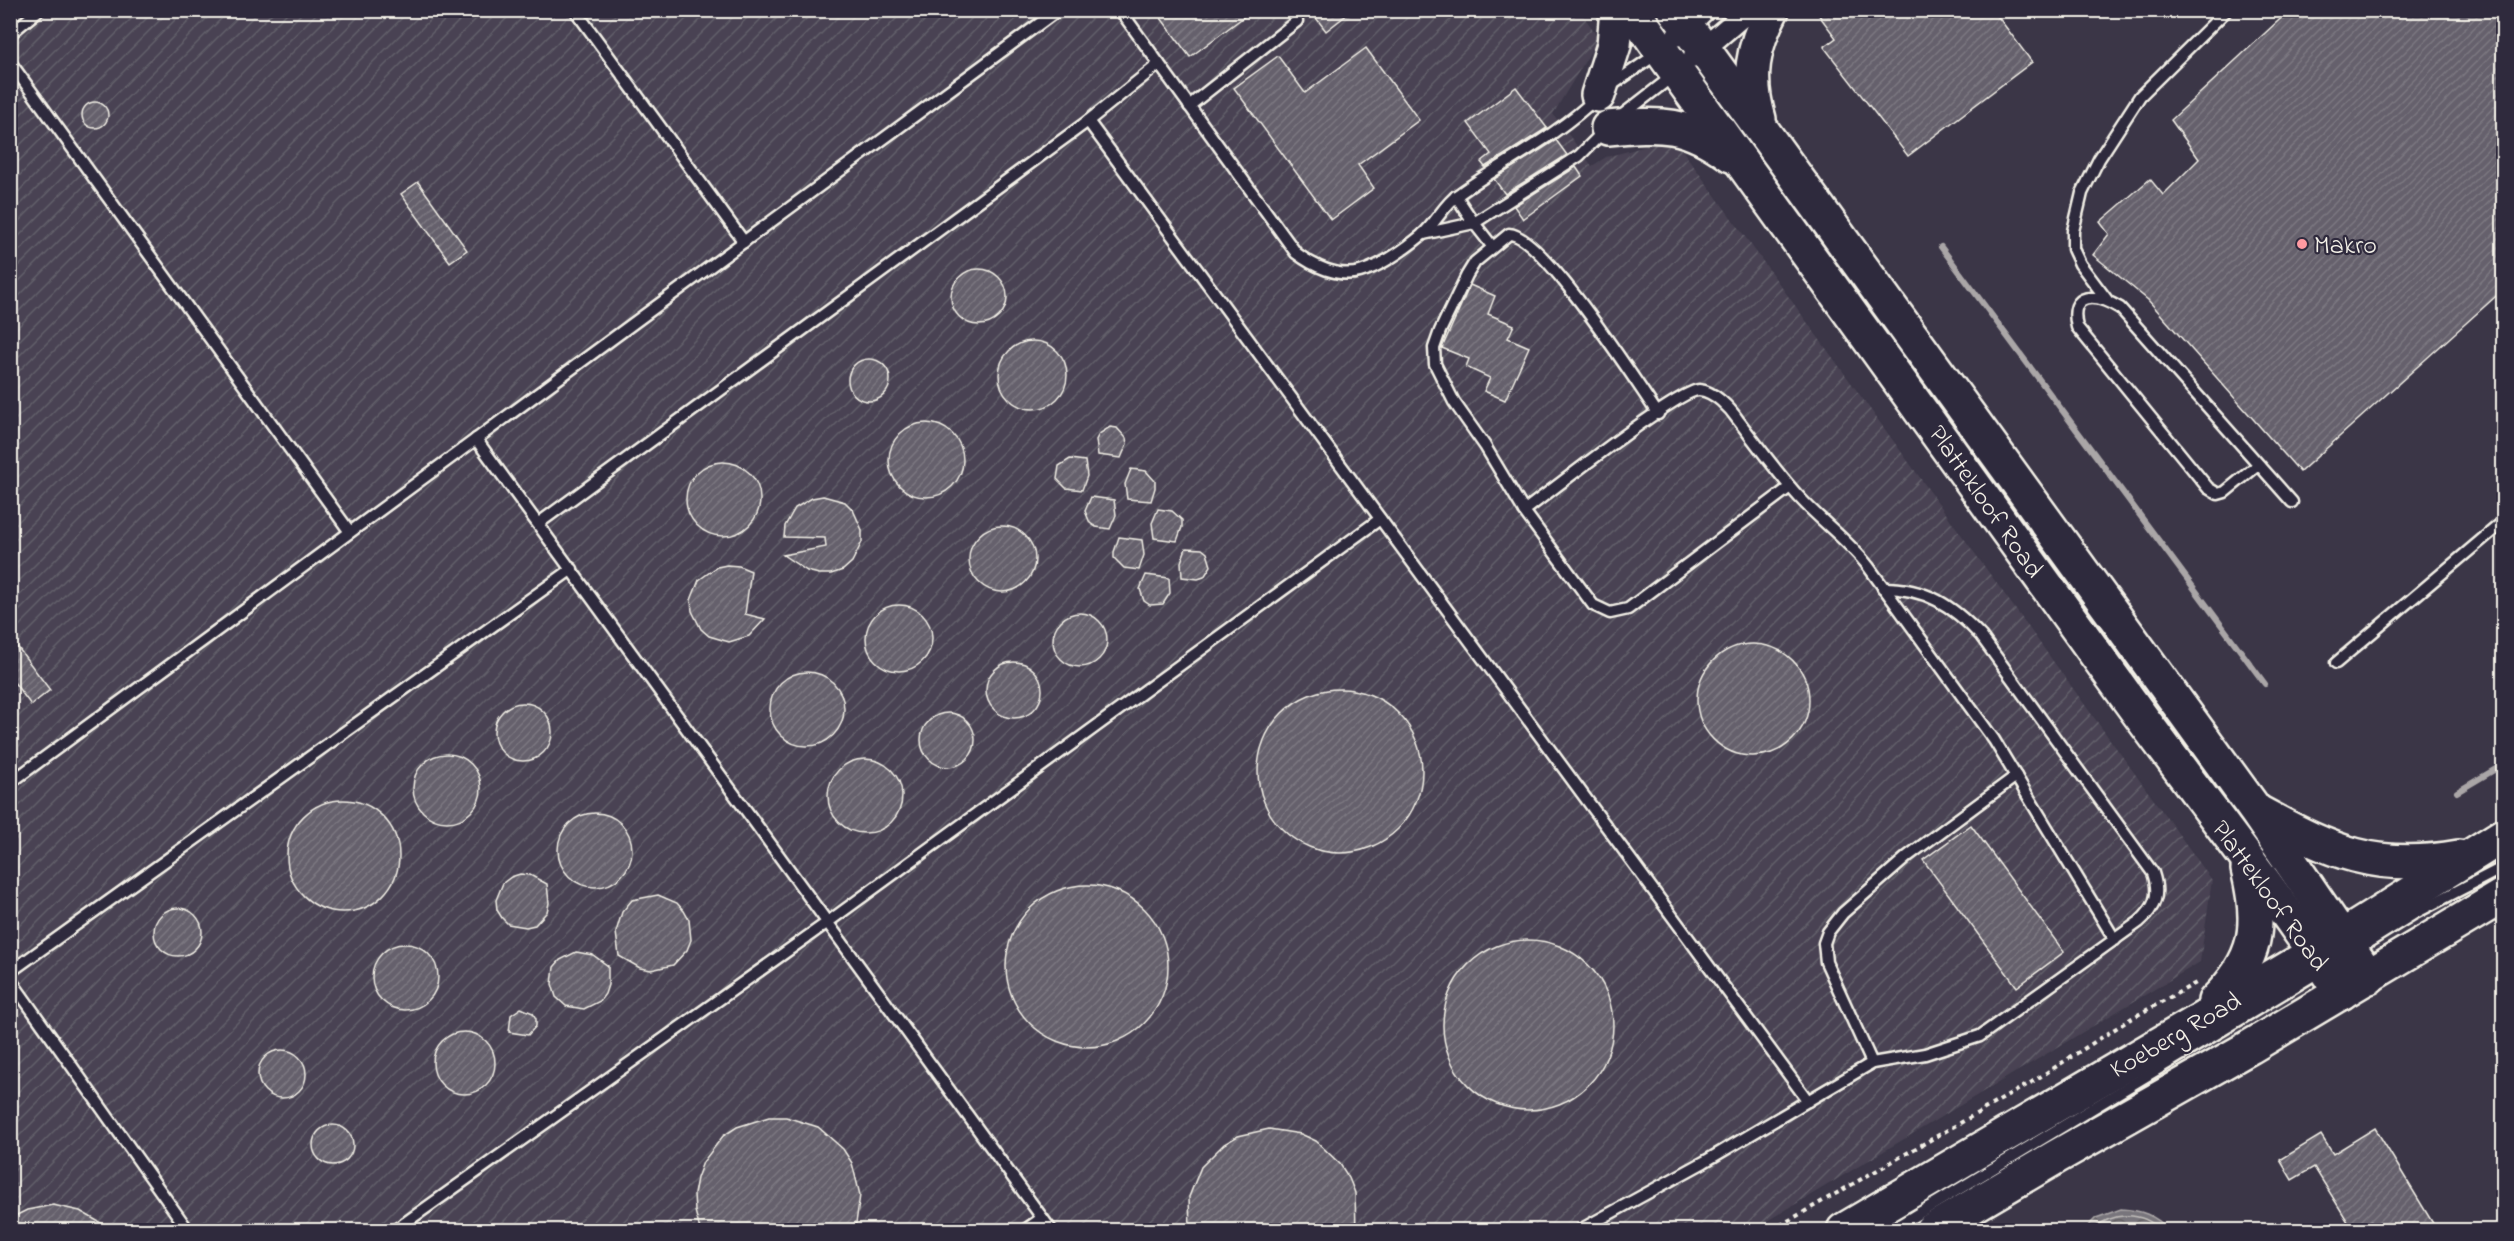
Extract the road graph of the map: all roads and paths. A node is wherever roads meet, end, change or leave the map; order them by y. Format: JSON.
{"nodes":[{"id":1,"x":39,"y":10,"type":"edge"},
{"id":2,"x":575,"y":10,"type":"edge"},
{"id":3,"x":1058,"y":10,"type":"edge"},
{"id":4,"x":1120,"y":10,"type":"edge"},
{"id":5,"x":1617,"y":10,"type":"edge"},
{"id":6,"x":1632,"y":10,"type":"edge"},
{"id":7,"x":1749,"y":10,"type":"edge"},
{"id":8,"x":1772,"y":10,"type":"edge"},
{"id":9,"x":2227,"y":10,"type":"edge"},
{"id":10,"x":1297,"y":21,"type":"dead end"},
{"id":11,"x":1692,"y":24,"type":"edge"},
{"id":12,"x":10,"y":33,"type":"edge"},
{"id":13,"x":10,"y":62,"type":"edge"},
{"id":14,"x":1669,"y":62,"type":"junction"},
{"id":15,"x":1159,"y":64,"type":"junction"},
{"id":16,"x":1598,"y":95,"type":"junction"},
{"id":17,"x":1189,"y":106,"type":"junction"},
{"id":18,"x":1088,"y":121,"type":"junction"},
{"id":19,"x":1608,"y":128,"type":"junction"},
{"id":20,"x":1761,"y":129,"type":"junction"},
{"id":21,"x":1745,"y":165,"type":"junction"},
{"id":22,"x":1456,"y":195,"type":"junction"},
{"id":23,"x":1474,"y":223,"type":"junction"},
{"id":24,"x":1422,"y":234,"type":"junction"},
{"id":25,"x":744,"y":242,"type":"junction"},
{"id":26,"x":1492,"y":246,"type":"junction"},
{"id":27,"x":2107,"y":300,"type":"junction"},
{"id":28,"x":1658,"y":414,"type":"junction"},
{"id":29,"x":476,"y":439,"type":"junction"},
{"id":30,"x":2258,"y":465,"type":"junction"},
{"id":31,"x":1790,"y":487,"type":"junction"},
{"id":32,"x":2292,"y":502,"type":"dead end"},
{"id":33,"x":1524,"y":511,"type":"junction"},
{"id":34,"x":1380,"y":519,"type":"junction"},
{"id":35,"x":2504,"y":520,"type":"edge"},
{"id":36,"x":539,"y":523,"type":"junction"},
{"id":37,"x":350,"y":532,"type":"junction"},
{"id":38,"x":572,"y":569,"type":"junction"},
{"id":39,"x":1883,"y":588,"type":"junction"},
{"id":40,"x":2336,"y":663,"type":"dead end"},
{"id":41,"x":2016,"y":776,"type":"junction"},
{"id":42,"x":10,"y":783,"type":"edge"},
{"id":43,"x":2256,"y":811,"type":"junction"},
{"id":44,"x":2504,"y":835,"type":"edge"},
{"id":45,"x":2472,"y":854,"type":"junction"},
{"id":46,"x":2244,"y":855,"type":"junction"},
{"id":47,"x":2504,"y":867,"type":"edge"},
{"id":48,"x":2504,"y":895,"type":"edge"},
{"id":49,"x":828,"y":922,"type":"junction"},
{"id":50,"x":2115,"y":940,"type":"junction"},
{"id":51,"x":2340,"y":962,"type":"junction"},
{"id":52,"x":10,"y":972,"type":"edge"},
{"id":53,"x":2204,"y":978,"type":"dead end"},
{"id":54,"x":10,"y":979,"type":"edge"},
{"id":55,"x":2186,"y":1026,"type":"junction"},
{"id":56,"x":1872,"y":1064,"type":"junction"},
{"id":57,"x":1808,"y":1101,"type":"junction"},
{"id":58,"x":1042,"y":1218,"type":"junction"},
{"id":59,"x":188,"y":1230,"type":"edge"},
{"id":60,"x":395,"y":1230,"type":"edge"},
{"id":61,"x":1025,"y":1230,"type":"edge"},
{"id":62,"x":1051,"y":1230,"type":"edge"},
{"id":63,"x":1580,"y":1230,"type":"edge"},
{"id":64,"x":1772,"y":1230,"type":"edge"},
{"id":65,"x":1845,"y":1230,"type":"edge"},
{"id":66,"x":1891,"y":1230,"type":"edge"},
{"id":67,"x":1932,"y":1230,"type":"edge"}],
"edges":[{"from":1,"to":12,"type":"lane"},
{"from":2,"to":25,"type":"lane"},
{"from":3,"to":25,"type":"lane"},
{"from":4,"to":15,"type":"lane"},
{"from":5,"to":16,"type":"main road"},
{"from":6,"to":14,"type":"main road","name":"Plattekloof Road"},
{"from":7,"to":11,"type":"street"},
{"from":8,"to":20,"type":"main road"},
{"from":9,"to":27,"type":"lane"},
{"from":10,"to":17,"type":"lane"},
{"from":11,"to":14,"type":"street"},
{"from":11,"to":20,"type":"main road","name":"Plattekloof Road"},
{"from":13,"to":37,"type":"lane"},
{"from":14,"to":16,"type":"lane"},
{"from":14,"to":19,"type":"lane"},
{"from":14,"to":21,"type":"main road","name":"Plattekloof Road"},
{"from":15,"to":17,"type":"lane"},
{"from":15,"to":18,"type":"lane"},
{"from":16,"to":22,"type":"lane"},
{"from":17,"to":24,"type":"lane"},
{"from":18,"to":34,"type":"lane"},
{"from":18,"to":36,"type":"lane"},
{"from":19,"to":21,"type":"main road"},
{"from":19,"to":23,"type":"lane"},
{"from":20,"to":43,"type":"main road","name":"Plattekloof Road"},
{"from":21,"to":46,"type":"main road","name":"Plattekloof Road"},
{"from":22,"to":23,"type":"lane"},
{"from":22,"to":24,"type":"lane"},
{"from":23,"to":24,"type":"lane"},
{"from":23,"to":26,"type":"lane"},
{"from":25,"to":29,"type":"lane"},
{"from":26,"to":28,"type":"lane"},
{"from":26,"to":33,"type":"lane"},
{"from":27,"to":30,"type":"lane"},
{"from":27,"to":30,"type":"lane"},
{"from":28,"to":31,"type":"lane"},
{"from":28,"to":33,"type":"lane"},
{"from":29,"to":36,"type":"lane"},
{"from":29,"to":37,"type":"lane"},
{"from":30,"to":32,"type":"lane"},
{"from":31,"to":33,"type":"lane"},
{"from":31,"to":39,"type":"lane"},
{"from":34,"to":49,"type":"lane"},
{"from":34,"to":57,"type":"lane"},
{"from":35,"to":40,"type":"lane"},
{"from":36,"to":38,"type":"lane"},
{"from":37,"to":42,"type":"lane"},
{"from":38,"to":49,"type":"lane"},
{"from":38,"to":52,"type":"lane"},
{"from":39,"to":41,"type":"lane"},
{"from":39,"to":50,"type":"lane"},
{"from":41,"to":50,"type":"lane"},
{"from":41,"to":56,"type":"lane"},
{"from":43,"to":45,"type":"main road"},
{"from":43,"to":51,"type":"main road","name":"Plattekloof Road"},
{"from":44,"to":45,"type":"main road","name":"Koeberg Road"},
{"from":45,"to":51,"type":"main road","name":"Koeberg Road"},
{"from":46,"to":51,"type":"main road","name":"Plattekloof Road"},
{"from":46,"to":55,"type":"main road"},
{"from":47,"to":51,"type":"lane"},
{"from":48,"to":51,"type":"main road","name":"Koeberg Road"},
{"from":49,"to":58,"type":"lane"},
{"from":49,"to":60,"type":"lane"},
{"from":50,"to":56,"type":"lane"},
{"from":51,"to":55,"type":"main road","name":"Koeberg Road"},
{"from":51,"to":66,"type":"lane"},
{"from":51,"to":67,"type":"main road","name":"Koeberg Road"},
{"from":53,"to":64,"type":"path"},
{"from":54,"to":59,"type":"lane"},
{"from":55,"to":65,"type":"main road","name":"Koeberg Road"},
{"from":56,"to":57,"type":"lane"},
{"from":57,"to":63,"type":"lane"},
{"from":58,"to":61,"type":"lane"},
{"from":58,"to":62,"type":"lane"}]}
